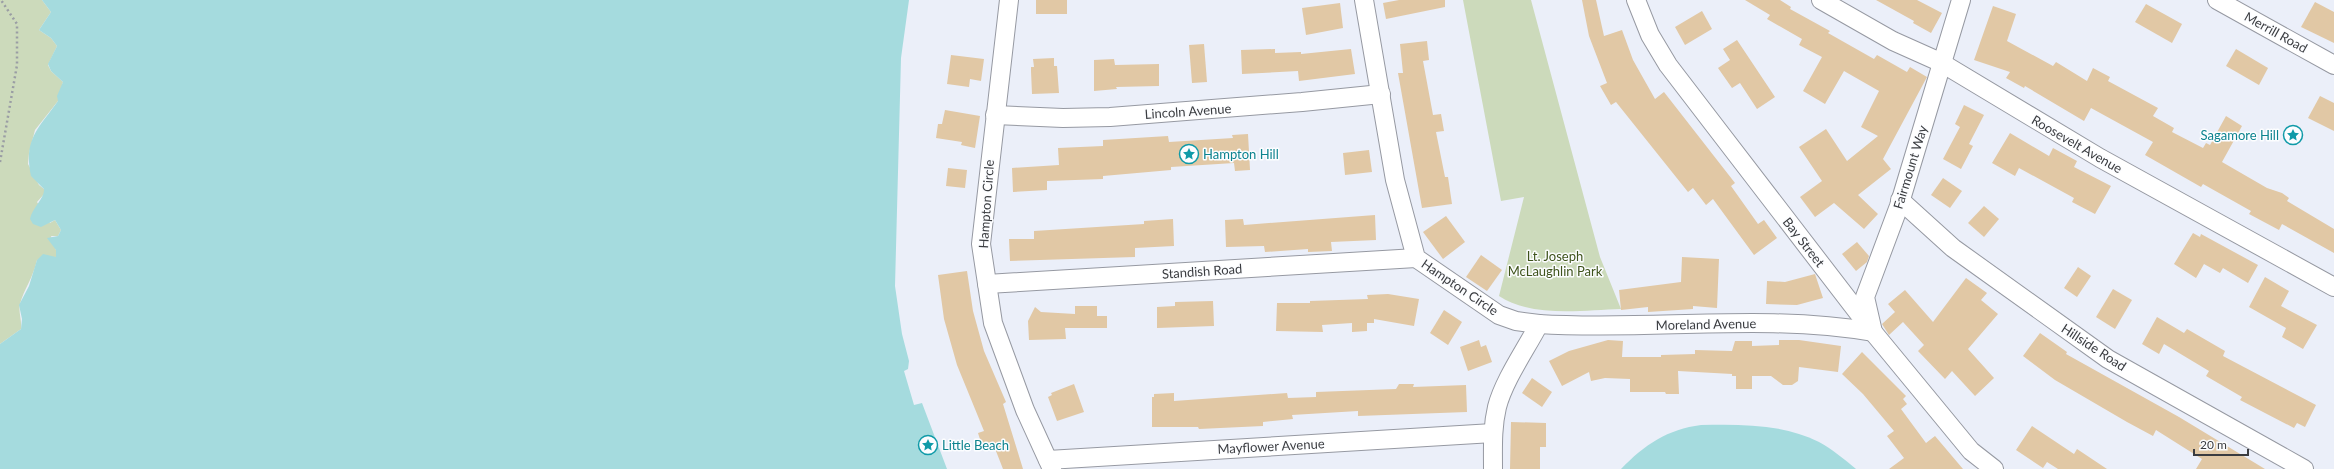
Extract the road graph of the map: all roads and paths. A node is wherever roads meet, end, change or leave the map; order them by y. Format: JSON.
{"nodes":[{"id":1,"x":1,"y":0,"type":"edge"},
{"id":2,"x":1009,"y":0,"type":"edge"},
{"id":3,"x":1364,"y":0,"type":"edge"},
{"id":4,"x":1636,"y":0,"type":"edge"},
{"id":5,"x":1821,"y":0,"type":"edge"},
{"id":6,"x":1961,"y":0,"type":"edge"},
{"id":7,"x":2217,"y":0,"type":"edge"},
{"id":8,"x":1940,"y":62,"type":"junction"},
{"id":9,"x":2334,"y":65,"type":"edge"},
{"id":10,"x":1381,"y":94,"type":"junction"},
{"id":11,"x":995,"y":115,"type":"junction"},
{"id":12,"x":0,"y":162,"type":"edge"},
{"id":13,"x":1900,"y":200,"type":"junction"},
{"id":14,"x":1416,"y":258,"type":"junction"},
{"id":15,"x":987,"y":284,"type":"junction"},
{"id":16,"x":2334,"y":287,"type":"edge"},
{"id":17,"x":1539,"y":324,"type":"junction"},
{"id":18,"x":1873,"y":332,"type":"junction"},
{"id":19,"x":1493,"y":434,"type":"junction"},
{"id":20,"x":1050,"y":464,"type":"edge"},
{"id":21,"x":1493,"y":469,"type":"edge"},
{"id":22,"x":1994,"y":469,"type":"edge"},
{"id":23,"x":2304,"y":469,"type":"edge"}],
"edges":[{"from":1,"to":12,"type":"path"},
{"from":2,"to":11,"type":"street","name":"Hampton Circle"},
{"from":3,"to":10,"type":"street","name":"Hampton Circle"},
{"from":4,"to":18,"type":"street","name":"Bay Street"},
{"from":5,"to":8,"type":"street","name":"Roosevelt Avenue"},
{"from":6,"to":8,"type":"street","name":"Fairmount Way"},
{"from":7,"to":9,"type":"street","name":"Merrill Road"},
{"from":8,"to":13,"type":"street","name":"Fairmount Way"},
{"from":8,"to":16,"type":"street","name":"Roosevelt Avenue"},
{"from":10,"to":11,"type":"street","name":"Lincoln Avenue"},
{"from":10,"to":14,"type":"street","name":"Hampton Circle"},
{"from":11,"to":15,"type":"street","name":"Hampton Circle"},
{"from":13,"to":18,"type":"street","name":"Fairmount Way"},
{"from":13,"to":23,"type":"street","name":"Hillside Road"},
{"from":14,"to":15,"type":"street","name":"Standish Road"},
{"from":14,"to":17,"type":"street","name":"Hampton Circle"},
{"from":15,"to":20,"type":"street","name":"Hampton Circle"},
{"from":17,"to":18,"type":"street","name":"Moreland Avenue"},
{"from":17,"to":19,"type":"street"},
{"from":18,"to":22,"type":"street","name":"Bay Street"},
{"from":19,"to":20,"type":"street","name":"Mayflower Avenue"},
{"from":19,"to":21,"type":"street"}]}
